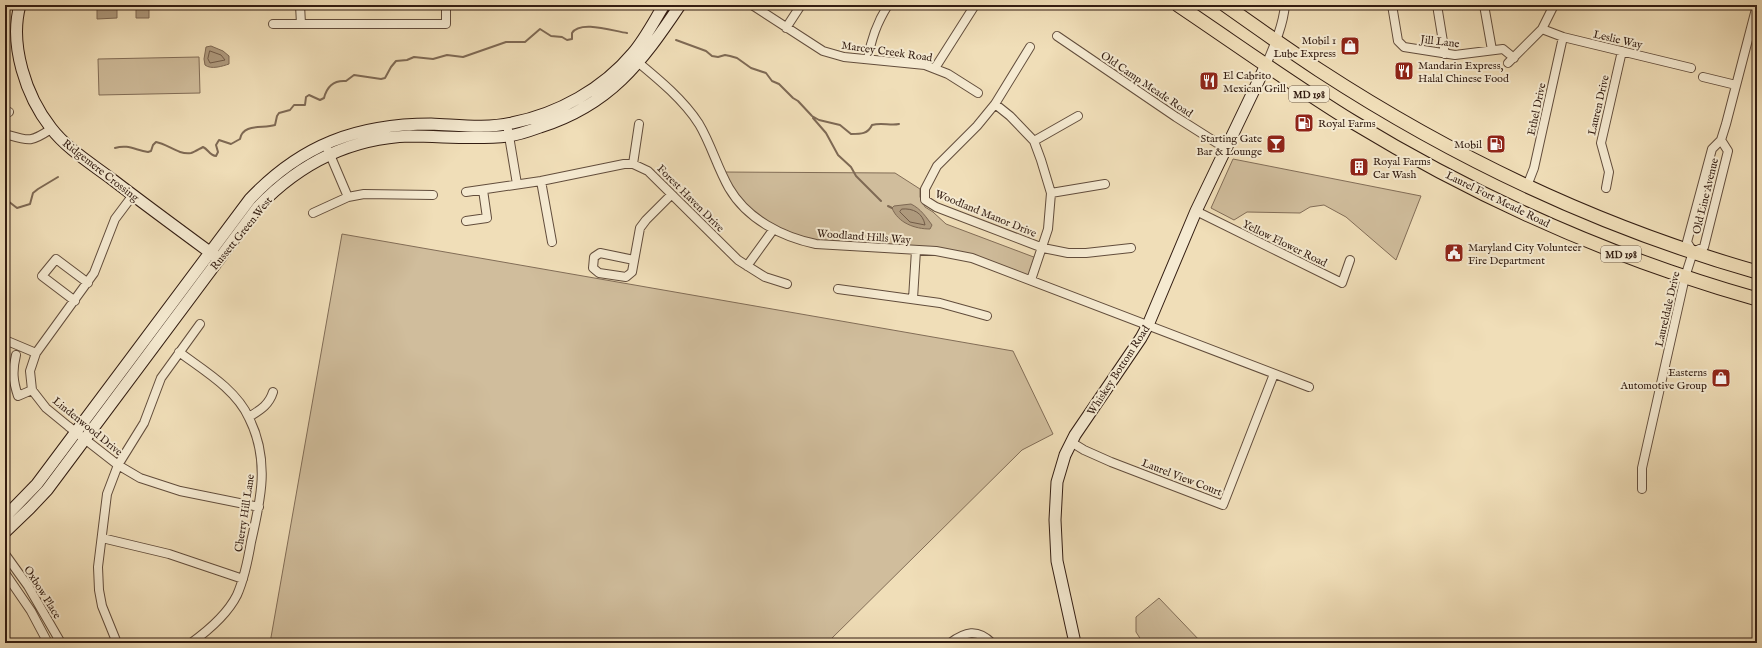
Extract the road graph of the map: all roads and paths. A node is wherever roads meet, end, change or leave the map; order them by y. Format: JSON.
{"nodes":[{"id":1,"x":20,"y":5,"type":"edge"},
{"id":2,"x":300,"y":5,"type":"edge"},
{"id":3,"x":446,"y":5,"type":"edge"},
{"id":4,"x":664,"y":5,"type":"edge"},
{"id":5,"x":680,"y":5,"type":"edge"},
{"id":6,"x":752,"y":5,"type":"edge"},
{"id":7,"x":801,"y":5,"type":"edge"},
{"id":8,"x":888,"y":5,"type":"edge"},
{"id":9,"x":975,"y":5,"type":"edge"},
{"id":10,"x":1178,"y":5,"type":"edge"},
{"id":11,"x":1224,"y":5,"type":"edge"},
{"id":12,"x":1285,"y":5,"type":"edge"},
{"id":13,"x":1392,"y":5,"type":"edge"},
{"id":14,"x":1437,"y":5,"type":"edge"},
{"id":15,"x":1484,"y":5,"type":"edge"},
{"id":16,"x":1554,"y":5,"type":"edge"},
{"id":17,"x":1757,"y":5,"type":"edge"},
{"id":18,"x":273,"y":24,"type":"dead end"},
{"id":19,"x":301,"y":24,"type":"junction"},
{"id":20,"x":786,"y":28,"type":"junction"},
{"id":21,"x":1542,"y":28,"type":"junction"},
{"id":22,"x":1057,"y":36,"type":"dead end"},
{"id":23,"x":1563,"y":37,"type":"junction"},
{"id":24,"x":1276,"y":40,"type":"junction"},
{"id":25,"x":1030,"y":47,"type":"dead end"},
{"id":26,"x":1492,"y":50,"type":"junction"},
{"id":27,"x":1622,"y":51,"type":"junction"},
{"id":28,"x":1445,"y":54,"type":"junction"},
{"id":29,"x":635,"y":59,"type":"junction"},
{"id":30,"x":868,"y":59,"type":"junction"},
{"id":31,"x":1266,"y":65,"type":"junction"},
{"id":32,"x":935,"y":68,"type":"junction"},
{"id":33,"x":1691,"y":68,"type":"dead end"},
{"id":34,"x":1703,"y":77,"type":"dead end"},
{"id":35,"x":1736,"y":85,"type":"junction"},
{"id":36,"x":978,"y":93,"type":"dead end"},
{"id":37,"x":995,"y":104,"type":"junction"},
{"id":38,"x":1078,"y":116,"type":"dead end"},
{"id":39,"x":507,"y":124,"type":"junction"},
{"id":40,"x":639,"y":124,"type":"dead end"},
{"id":41,"x":51,"y":129,"type":"junction"},
{"id":42,"x":5,"y":134,"type":"edge"},
{"id":43,"x":508,"y":136,"type":"junction"},
{"id":44,"x":1721,"y":140,"type":"junction"},
{"id":45,"x":1034,"y":141,"type":"junction"},
{"id":46,"x":325,"y":144,"type":"junction"},
{"id":47,"x":1226,"y":146,"type":"junction"},
{"id":48,"x":330,"y":154,"type":"junction"},
{"id":49,"x":633,"y":164,"type":"junction"},
{"id":50,"x":541,"y":181,"type":"junction"},
{"id":51,"x":517,"y":184,"type":"junction"},
{"id":52,"x":1105,"y":184,"type":"dead end"},
{"id":53,"x":1527,"y":186,"type":"junction"},
{"id":54,"x":1606,"y":188,"type":"dead end"},
{"id":55,"x":483,"y":190,"type":"junction"},
{"id":56,"x":466,"y":192,"type":"dead end"},
{"id":57,"x":1051,"y":193,"type":"junction"},
{"id":58,"x":671,"y":194,"type":"junction"},
{"id":59,"x":133,"y":195,"type":"junction"},
{"id":60,"x":433,"y":195,"type":"dead end"},
{"id":61,"x":348,"y":197,"type":"junction"},
{"id":62,"x":1196,"y":211,"type":"junction"},
{"id":63,"x":313,"y":213,"type":"dead end"},
{"id":64,"x":466,"y":221,"type":"dead end"},
{"id":65,"x":773,"y":230,"type":"junction"},
{"id":66,"x":552,"y":242,"type":"dead end"},
{"id":67,"x":1044,"y":248,"type":"junction"},
{"id":68,"x":1131,"y":248,"type":"dead end"},
{"id":69,"x":916,"y":250,"type":"junction"},
{"id":70,"x":209,"y":252,"type":"junction"},
{"id":71,"x":1693,"y":252,"type":"junction"},
{"id":72,"x":219,"y":259,"type":"junction"},
{"id":73,"x":634,"y":260,"type":"junction"},
{"id":74,"x":1350,"y":260,"type":"dead end"},
{"id":75,"x":747,"y":266,"type":"junction"},
{"id":76,"x":1757,"y":272,"type":"edge"},
{"id":77,"x":1686,"y":278,"type":"junction"},
{"id":78,"x":1031,"y":280,"type":"junction"},
{"id":79,"x":88,"y":284,"type":"junction"},
{"id":80,"x":786,"y":284,"type":"dead end"},
{"id":81,"x":838,"y":289,"type":"dead end"},
{"id":82,"x":913,"y":299,"type":"junction"},
{"id":83,"x":1757,"y":299,"type":"edge"},
{"id":84,"x":75,"y":301,"type":"junction"},
{"id":85,"x":987,"y":316,"type":"dead end"},
{"id":86,"x":200,"y":324,"type":"dead end"},
{"id":87,"x":1148,"y":325,"type":"junction"},
{"id":88,"x":5,"y":340,"type":"edge"},
{"id":89,"x":179,"y":352,"type":"junction"},
{"id":90,"x":36,"y":353,"type":"junction"},
{"id":91,"x":16,"y":355,"type":"dead end"},
{"id":92,"x":1274,"y":374,"type":"junction"},
{"id":93,"x":1309,"y":387,"type":"dead end"},
{"id":94,"x":32,"y":390,"type":"junction"},
{"id":95,"x":273,"y":392,"type":"dead end"},
{"id":96,"x":249,"y":417,"type":"junction"},
{"id":97,"x":75,"y":432,"type":"junction"},
{"id":98,"x":84,"y":440,"type":"junction"},
{"id":99,"x":1071,"y":442,"type":"junction"},
{"id":100,"x":118,"y":465,"type":"junction"},
{"id":101,"x":1642,"y":489,"type":"dead end"},
{"id":102,"x":259,"y":507,"type":"junction"},
{"id":103,"x":5,"y":517,"type":"edge"},
{"id":104,"x":5,"y":532,"type":"edge"},
{"id":105,"x":102,"y":538,"type":"junction"},
{"id":106,"x":5,"y":554,"type":"edge"},
{"id":107,"x":5,"y":573,"type":"edge"},
{"id":108,"x":243,"y":579,"type":"junction"},
{"id":109,"x":48,"y":643,"type":"edge"},
{"id":110,"x":61,"y":643,"type":"edge"},
{"id":111,"x":117,"y":643,"type":"edge"},
{"id":112,"x":191,"y":643,"type":"edge"},
{"id":113,"x":950,"y":643,"type":"edge"},
{"id":114,"x":992,"y":643,"type":"edge"},
{"id":115,"x":1075,"y":643,"type":"edge"}],
"edges":[{"from":1,"to":41,"type":"street","name":"Ridgemere Crossing"},
{"from":2,"to":19,"type":"street"},
{"from":3,"to":19,"type":"street"},
{"from":4,"to":29,"type":"street","name":"Russett Green West"},
{"from":5,"to":29,"type":"street","name":"Russett Green West"},
{"from":6,"to":20,"type":"street","name":"Marcey Creek Road"},
{"from":7,"to":20,"type":"street"},
{"from":8,"to":30,"type":"street"},
{"from":9,"to":32,"type":"street"},
{"from":10,"to":31,"type":"main road","name":"Laurel Fort Meade Road","number":"MD 198"},
{"from":11,"to":24,"type":"main road","number":"MD 198"},
{"from":12,"to":24,"type":"street"},
{"from":13,"to":28,"type":"street","name":"Jill Lane"},
{"from":14,"to":28,"type":"street"},
{"from":15,"to":26,"type":"street"},
{"from":16,"to":21,"type":"street","name":"Jill Lane"},
{"from":17,"to":35,"type":"street","name":"Old Line Avenue"},
{"from":18,"to":19,"type":"street"},
{"from":20,"to":30,"type":"street","name":"Marcey Creek Road"},
{"from":21,"to":23,"type":"street","name":"Leslie Way"},
{"from":21,"to":26,"type":"street","name":"Jill Lane"},
{"from":22,"to":47,"type":"street","name":"Old Camp Meade Road"},
{"from":23,"to":27,"type":"street","name":"Leslie Way"},
{"from":23,"to":53,"type":"street","name":"Ethel Drive"},
{"from":24,"to":31,"type":"street"},
{"from":24,"to":53,"type":"main road","number":"MD 198"},
{"from":25,"to":37,"type":"street","name":"Woodland Manor Drive"},
{"from":26,"to":28,"type":"street","name":"Jill Lane"},
{"from":27,"to":33,"type":"street","name":"Leslie Way"},
{"from":27,"to":54,"type":"street","name":"Lauren Drive"},
{"from":29,"to":39,"type":"street","name":"Russett Green West"},
{"from":29,"to":43,"type":"street","name":"Russett Green West"},
{"from":29,"to":65,"type":"street","name":"Woodland Hills Way"},
{"from":30,"to":32,"type":"street","name":"Marcey Creek Road"},
{"from":31,"to":47,"type":"street","name":"Whiskey Bottom Road"},
{"from":31,"to":77,"type":"main road","name":"Laurel Fort Meade Road","number":"MD 198"},
{"from":32,"to":36,"type":"street","name":"Marcey Creek Road"},
{"from":34,"to":35,"type":"street"},
{"from":35,"to":44,"type":"street","name":"Old Line Avenue"},
{"from":37,"to":45,"type":"street"},
{"from":37,"to":67,"type":"street","name":"Woodland Manor Drive"},
{"from":38,"to":45,"type":"street"},
{"from":39,"to":43,"type":"street"},
{"from":39,"to":46,"type":"street","name":"Russett Green West"},
{"from":40,"to":49,"type":"street"},
{"from":41,"to":42,"type":"street"},
{"from":41,"to":59,"type":"street","name":"Ridgemere Crossing"},
{"from":43,"to":48,"type":"street","name":"Russett Green West"},
{"from":43,"to":51,"type":"street"},
{"from":44,"to":71,"type":"street","name":"Old Line Avenue"},
{"from":44,"to":71,"type":"street","name":"Old Line Avenue"},
{"from":45,"to":57,"type":"street"},
{"from":46,"to":48,"type":"street"},
{"from":46,"to":70,"type":"street","name":"Russett Green West"},
{"from":47,"to":62,"type":"street","name":"Whiskey Bottom Road"},
{"from":48,"to":61,"type":"street"},
{"from":48,"to":72,"type":"street","name":"Russett Green West"},
{"from":49,"to":50,"type":"street"},
{"from":49,"to":58,"type":"street","name":"Forest Haven Drive"},
{"from":50,"to":51,"type":"street"},
{"from":50,"to":66,"type":"street"},
{"from":51,"to":55,"type":"street"},
{"from":52,"to":57,"type":"street"},
{"from":53,"to":71,"type":"main road","number":"MD 198"},
{"from":55,"to":56,"type":"street"},
{"from":55,"to":64,"type":"street"},
{"from":57,"to":67,"type":"street"},
{"from":58,"to":73,"type":"street"},
{"from":58,"to":75,"type":"street","name":"Forest Haven Drive"},
{"from":59,"to":70,"type":"street","name":"Ridgemere Crossing"},
{"from":59,"to":79,"type":"street"},
{"from":60,"to":61,"type":"street"},
{"from":61,"to":63,"type":"street"},
{"from":62,"to":74,"type":"street","name":"Yellow Flower Road"},
{"from":62,"to":87,"type":"street","name":"Whiskey Bottom Road"},
{"from":65,"to":69,"type":"street","name":"Woodland Hills Way"},
{"from":65,"to":75,"type":"street"},
{"from":67,"to":68,"type":"street","name":"Woodland Manor Drive"},
{"from":67,"to":78,"type":"street"},
{"from":69,"to":78,"type":"street","name":"Woodland Hills Way"},
{"from":69,"to":82,"type":"street"},
{"from":70,"to":72,"type":"street","name":"Ridgemere Crossing"},
{"from":70,"to":97,"type":"street","name":"Russett Green West"},
{"from":71,"to":76,"type":"main road","number":"MD 198"},
{"from":71,"to":77,"type":"street","name":"Laureldale Drive"},
{"from":72,"to":98,"type":"street","name":"Russett Green West"},
{"from":73,"to":73,"type":"street"},
{"from":75,"to":80,"type":"street","name":"Forest Haven Drive"},
{"from":77,"to":83,"type":"main road","name":"Laurel Fort Meade Road","number":"MD 198"},
{"from":77,"to":101,"type":"street","name":"Laureldale Drive"},
{"from":78,"to":87,"type":"street","name":"Woodland Hills Way"},
{"from":79,"to":84,"type":"street"},
{"from":79,"to":84,"type":"street"},
{"from":81,"to":82,"type":"street"},
{"from":82,"to":85,"type":"street"},
{"from":84,"to":90,"type":"street"},
{"from":86,"to":89,"type":"street"},
{"from":87,"to":92,"type":"street"},
{"from":87,"to":99,"type":"street","name":"Whiskey Bottom Road"},
{"from":88,"to":90,"type":"street"},
{"from":89,"to":96,"type":"street","name":"Cherry Hill Lane"},
{"from":89,"to":100,"type":"street"},
{"from":90,"to":94,"type":"street"},
{"from":91,"to":94,"type":"street"},
{"from":92,"to":93,"type":"street"},
{"from":92,"to":99,"type":"street","name":"Laurel View Court"},
{"from":94,"to":97,"type":"street","name":"Lindenwood Drive"},
{"from":95,"to":96,"type":"street"},
{"from":96,"to":102,"type":"street","name":"Cherry Hill Lane"},
{"from":97,"to":98,"type":"street","name":"Lindenwood Drive"},
{"from":97,"to":103,"type":"street","name":"Russett Green West"},
{"from":98,"to":100,"type":"street","name":"Lindenwood Drive"},
{"from":98,"to":104,"type":"street","name":"Russett Green West"},
{"from":99,"to":115,"type":"street","name":"Whiskey Bottom Road"},
{"from":100,"to":102,"type":"street","name":"Lindenwood Drive"},
{"from":100,"to":105,"type":"street"},
{"from":102,"to":108,"type":"street","name":"Cherry Hill Lane"},
{"from":105,"to":108,"type":"street"},
{"from":105,"to":111,"type":"street"},
{"from":106,"to":110,"type":"street","name":"Oxbow Place"},
{"from":107,"to":109,"type":"street","name":"Oxbow Place"},
{"from":108,"to":112,"type":"street","name":"Cherry Hill Lane"},
{"from":113,"to":114,"type":"street"}]}
